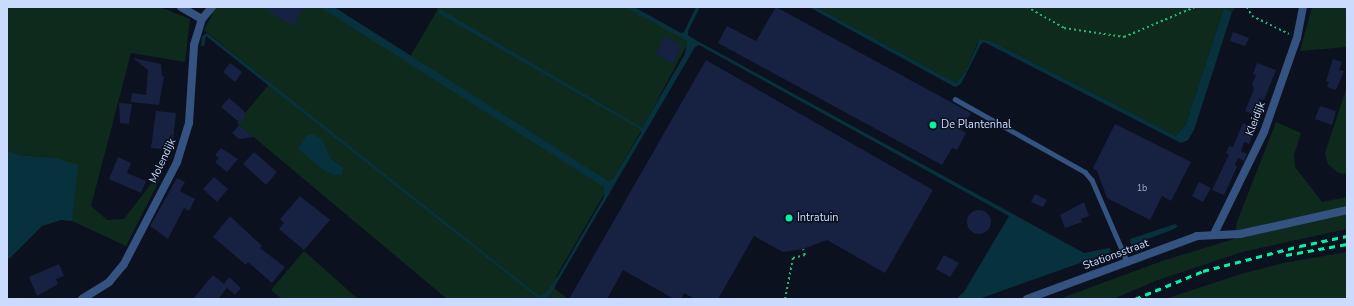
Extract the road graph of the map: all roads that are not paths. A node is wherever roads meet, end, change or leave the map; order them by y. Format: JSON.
{"nodes":[{"id":1,"x":181,"y":7,"type":"edge"},
{"id":2,"x":212,"y":7,"type":"edge"},
{"id":3,"x":1303,"y":7,"type":"edge"},
{"id":4,"x":202,"y":19,"type":"junction"},
{"id":5,"x":955,"y":99,"type":"dead end"},
{"id":6,"x":1347,"y":210,"type":"edge"},
{"id":7,"x":1214,"y":234,"type":"junction"},
{"id":8,"x":1128,"y":263,"type":"junction"},
{"id":9,"x":82,"y":299,"type":"edge"},
{"id":10,"x":1027,"y":299,"type":"edge"}],
"edges":[{"from":1,"to":4,"type":"street"},
{"from":2,"to":4,"type":"street","name":"Molendijk"},
{"from":3,"to":7,"type":"street","name":"Kleidijk"},
{"from":4,"to":9,"type":"street","name":"Molendijk"},
{"from":5,"to":8,"type":"lane"},
{"from":6,"to":7,"type":"street","name":"Stationsstraat"},
{"from":7,"to":8,"type":"street","name":"Stationsstraat"},
{"from":8,"to":10,"type":"street","name":"Stationsstraat"}]}
